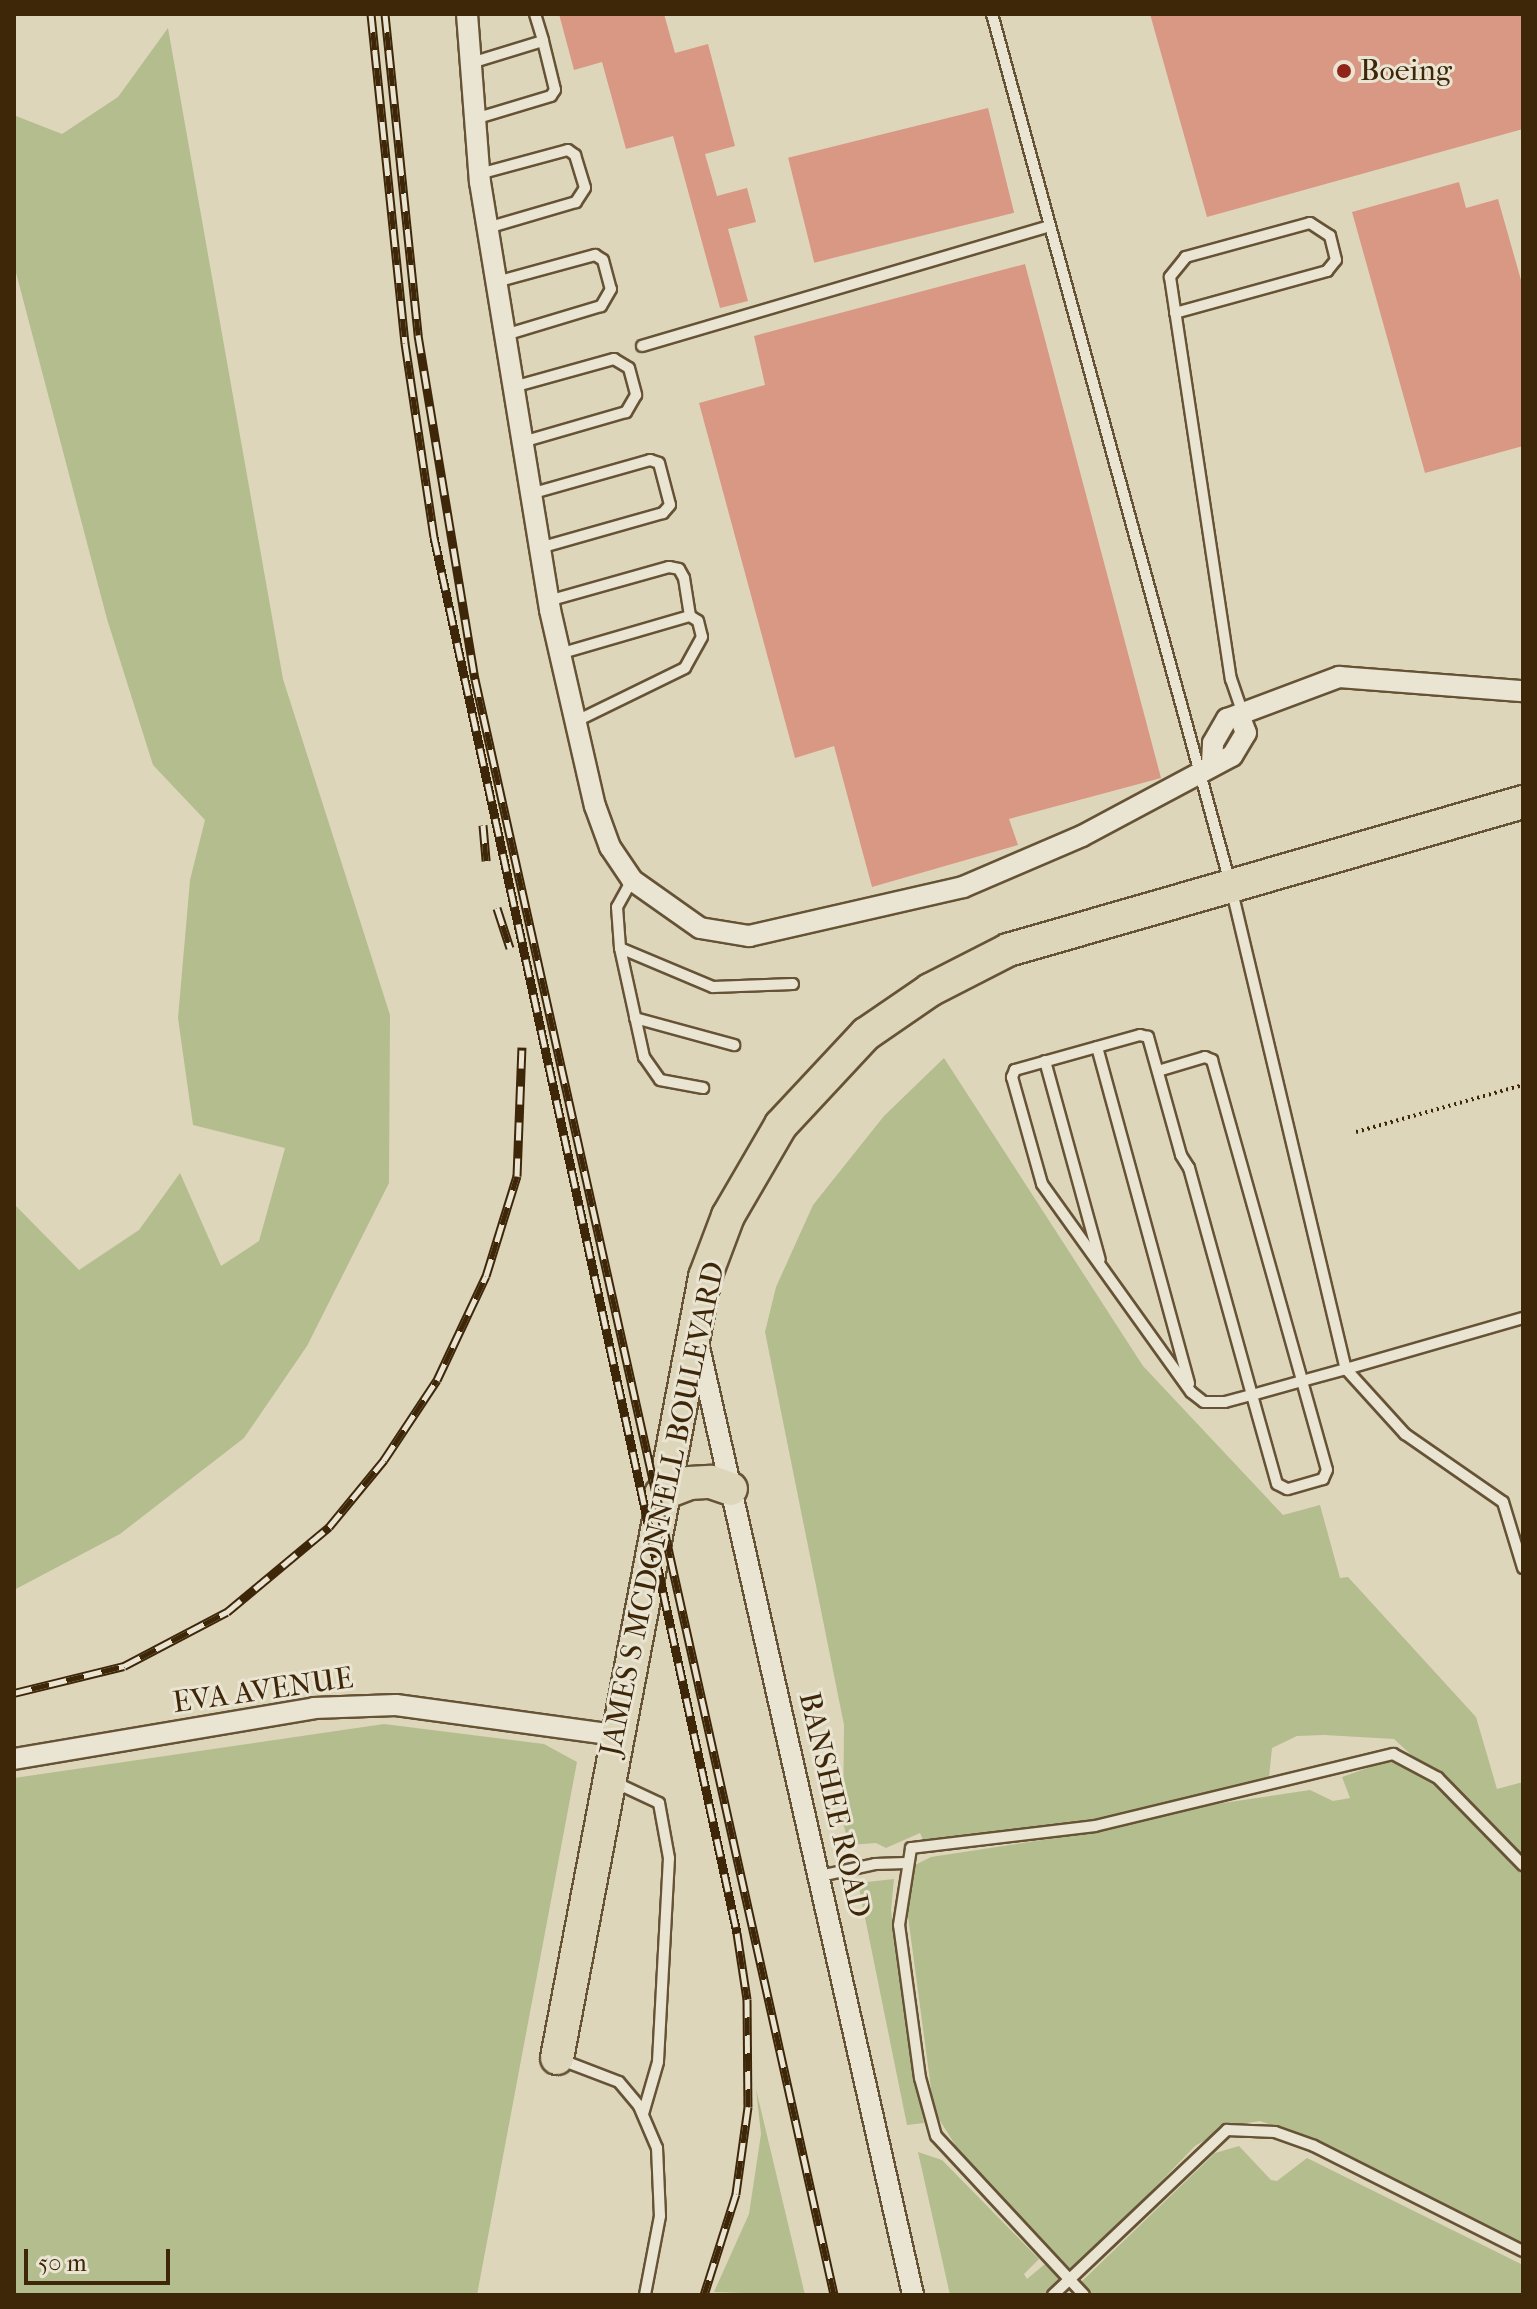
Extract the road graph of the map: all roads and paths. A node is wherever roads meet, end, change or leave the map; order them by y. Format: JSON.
{"nodes":[{"id":1,"x":467,"y":14,"type":"edge"},
{"id":2,"x":535,"y":14,"type":"edge"},
{"id":3,"x":992,"y":14,"type":"edge"},
{"id":4,"x":543,"y":41,"type":"junction"},
{"id":5,"x":471,"y":63,"type":"junction"},
{"id":6,"x":475,"y":119,"type":"junction"},
{"id":7,"x":479,"y":174,"type":"junction"},
{"id":8,"x":1050,"y":226,"type":"junction"},
{"id":9,"x":487,"y":228,"type":"junction"},
{"id":10,"x":496,"y":282,"type":"junction"},
{"id":11,"x":1175,"y":313,"type":"junction"},
{"id":12,"x":505,"y":335,"type":"junction"},
{"id":13,"x":642,"y":346,"type":"dead end"},
{"id":14,"x":513,"y":387,"type":"junction"},
{"id":15,"x":522,"y":442,"type":"junction"},
{"id":16,"x":530,"y":494,"type":"junction"},
{"id":17,"x":539,"y":548,"type":"junction"},
{"id":18,"x":548,"y":601,"type":"junction"},
{"id":19,"x":690,"y":616,"type":"junction"},
{"id":20,"x":559,"y":654,"type":"junction"},
{"id":21,"x":1523,"y":691,"type":"edge"},
{"id":22,"x":1242,"y":715,"type":"junction"},
{"id":23,"x":575,"y":722,"type":"junction"},
{"id":24,"x":1206,"y":767,"type":"junction"},
{"id":25,"x":1523,"y":802,"type":"edge"},
{"id":26,"x":632,"y":880,"type":"junction"},
{"id":27,"x":1230,"y":883,"type":"junction"},
{"id":28,"x":620,"y":948,"type":"junction"},
{"id":29,"x":793,"y":984,"type":"dead end"},
{"id":30,"x":635,"y":1018,"type":"junction"},
{"id":31,"x":734,"y":1045,"type":"dead end"},
{"id":32,"x":1097,"y":1047,"type":"junction"},
{"id":33,"x":1045,"y":1061,"type":"junction"},
{"id":34,"x":1158,"y":1071,"type":"junction"},
{"id":35,"x":1523,"y":1085,"type":"edge"},
{"id":36,"x":703,"y":1088,"type":"dead end"},
{"id":37,"x":1356,"y":1132,"type":"dead end"},
{"id":38,"x":1103,"y":1269,"type":"junction"},
{"id":39,"x":1523,"y":1318,"type":"edge"},
{"id":40,"x":695,"y":1328,"type":"junction"},
{"id":41,"x":1346,"y":1369,"type":"junction"},
{"id":42,"x":1302,"y":1381,"type":"junction"},
{"id":43,"x":1191,"y":1392,"type":"junction"},
{"id":44,"x":1252,"y":1395,"type":"junction"},
{"id":45,"x":731,"y":1489,"type":"junction"},
{"id":46,"x":661,"y":1494,"type":"junction"},
{"id":47,"x":1523,"y":1568,"type":"edge"},
{"id":48,"x":616,"y":1735,"type":"junction"},
{"id":49,"x":14,"y":1759,"type":"edge"},
{"id":50,"x":608,"y":1779,"type":"junction"},
{"id":51,"x":906,"y":1863,"type":"junction"},
{"id":52,"x":1523,"y":1865,"type":"edge"},
{"id":53,"x":820,"y":1876,"type":"junction"},
{"id":54,"x":557,"y":2058,"type":"joint"},
{"id":55,"x":643,"y":2114,"type":"junction"},
{"id":56,"x":1523,"y":2251,"type":"edge"},
{"id":57,"x":1069,"y":2279,"type":"junction"},
{"id":58,"x":645,"y":2295,"type":"edge"},
{"id":59,"x":913,"y":2295,"type":"edge"},
{"id":60,"x":1053,"y":2295,"type":"edge"},
{"id":61,"x":1084,"y":2295,"type":"edge"}],
"edges":[{"from":1,"to":5,"type":"street"},
{"from":2,"to":4,"type":"lane"},
{"from":3,"to":8,"type":"lane"},
{"from":4,"to":5,"type":"lane"},
{"from":4,"to":6,"type":"lane"},
{"from":5,"to":6,"type":"street"},
{"from":6,"to":7,"type":"street"},
{"from":7,"to":9,"type":"street"},
{"from":7,"to":9,"type":"lane"},
{"from":8,"to":13,"type":"lane"},
{"from":8,"to":24,"type":"lane"},
{"from":9,"to":10,"type":"street"},
{"from":10,"to":12,"type":"street"},
{"from":10,"to":12,"type":"lane"},
{"from":11,"to":11,"type":"lane"},
{"from":11,"to":22,"type":"lane"},
{"from":12,"to":14,"type":"street"},
{"from":14,"to":15,"type":"street"},
{"from":14,"to":15,"type":"lane"},
{"from":15,"to":16,"type":"street"},
{"from":16,"to":17,"type":"street"},
{"from":16,"to":17,"type":"lane"},
{"from":17,"to":18,"type":"street"},
{"from":18,"to":19,"type":"lane"},
{"from":18,"to":20,"type":"street"},
{"from":19,"to":20,"type":"lane"},
{"from":19,"to":23,"type":"lane"},
{"from":20,"to":23,"type":"street"},
{"from":21,"to":22,"type":"street"},
{"from":22,"to":24,"type":"street"},
{"from":23,"to":26,"type":"street"},
{"from":24,"to":26,"type":"street"},
{"from":24,"to":27,"type":"lane"},
{"from":25,"to":27,"type":"main road","name":"JAMES S MCDONNELL BOULEVARD"},
{"from":26,"to":28,"type":"lane"},
{"from":27,"to":40,"type":"main road","name":"JAMES S MCDONNELL BOULEVARD"},
{"from":27,"to":41,"type":"lane"},
{"from":28,"to":29,"type":"lane"},
{"from":28,"to":30,"type":"lane"},
{"from":30,"to":31,"type":"lane"},
{"from":30,"to":36,"type":"lane"},
{"from":32,"to":33,"type":"lane"},
{"from":32,"to":34,"type":"lane"},
{"from":32,"to":43,"type":"lane"},
{"from":33,"to":38,"type":"lane"},
{"from":33,"to":38,"type":"lane"},
{"from":34,"to":42,"type":"lane"},
{"from":34,"to":44,"type":"lane"},
{"from":35,"to":37,"type":"path"},
{"from":38,"to":43,"type":"lane"},
{"from":39,"to":41,"type":"lane"},
{"from":40,"to":45,"type":"street","name":"BANSHEE ROAD"},
{"from":40,"to":46,"type":"main road","name":"JAMES S MCDONNELL BOULEVARD"},
{"from":41,"to":42,"type":"lane"},
{"from":41,"to":47,"type":"lane"},
{"from":42,"to":44,"type":"lane"},
{"from":42,"to":44,"type":"lane"},
{"from":43,"to":44,"type":"lane"},
{"from":45,"to":46,"type":"main road"},
{"from":45,"to":53,"type":"street","name":"BANSHEE ROAD"},
{"from":46,"to":48,"type":"main road","name":"JAMES S MCDONNELL BOULEVARD"},
{"from":48,"to":49,"type":"street","name":"EVA AVENUE"},
{"from":48,"to":50,"type":"main road","name":"JAMES S MCDONNELL BOULEVARD"},
{"from":50,"to":54,"type":"main road","name":"JAMES S MCDONNELL BOULEVARD"},
{"from":50,"to":55,"type":"lane"},
{"from":51,"to":52,"type":"lane"},
{"from":51,"to":53,"type":"lane"},
{"from":51,"to":57,"type":"lane"},
{"from":53,"to":59,"type":"street","name":"BANSHEE ROAD"},
{"from":54,"to":55,"type":"lane"},
{"from":55,"to":58,"type":"lane"},
{"from":56,"to":57,"type":"lane"},
{"from":57,"to":60,"type":"lane"},
{"from":57,"to":61,"type":"lane"}]}
